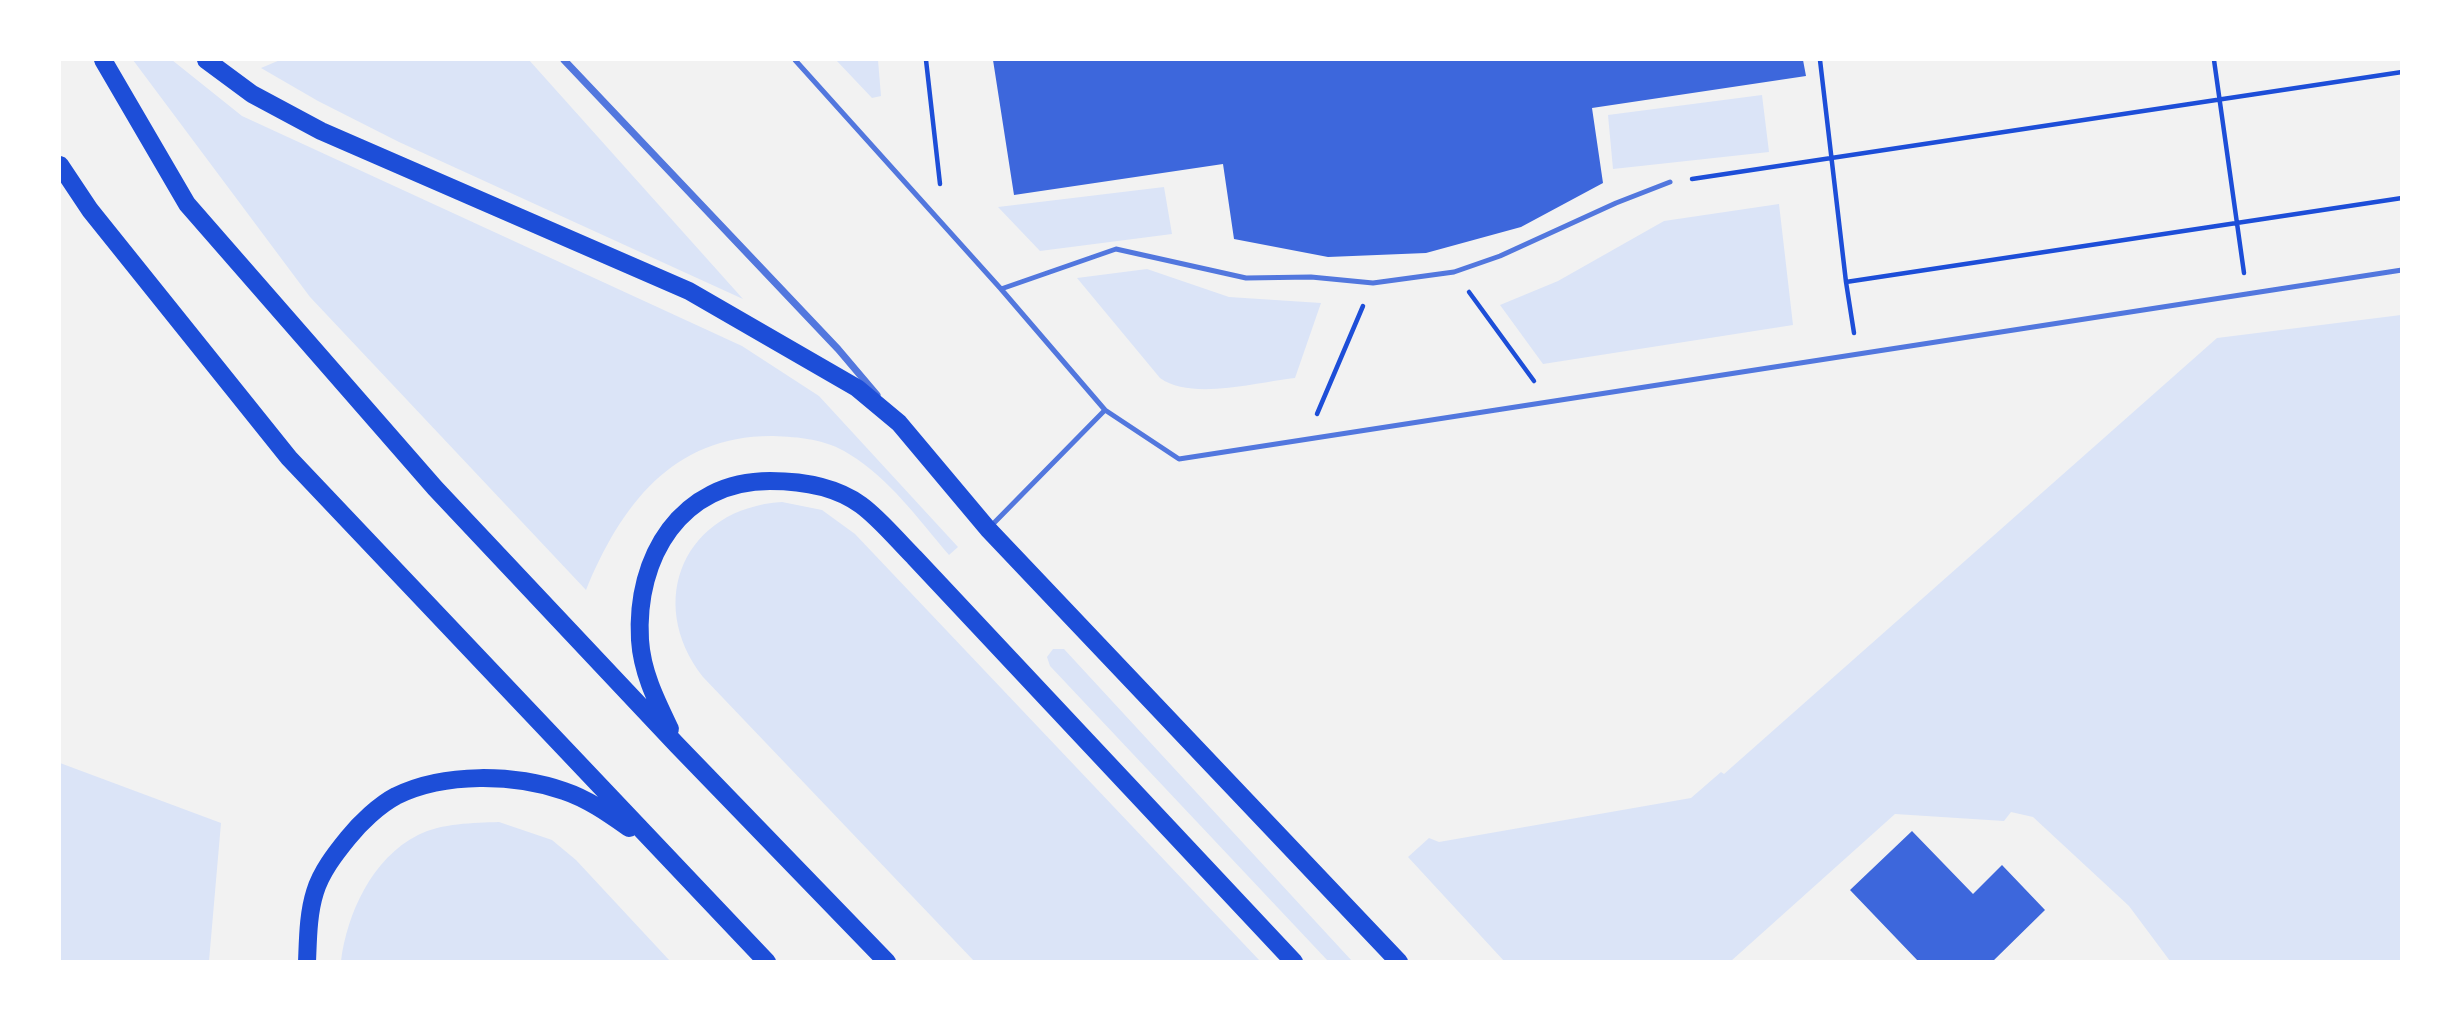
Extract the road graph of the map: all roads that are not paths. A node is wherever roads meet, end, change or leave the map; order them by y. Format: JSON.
{"nodes":[{"id":1,"x":103,"y":60,"type":"edge"},
{"id":2,"x":206,"y":60,"type":"edge"},
{"id":3,"x":564,"y":60,"type":"edge"},
{"id":4,"x":795,"y":60,"type":"edge"},
{"id":5,"x":60,"y":165,"type":"edge"},
{"id":6,"x":1670,"y":182,"type":"road end"},
{"id":7,"x":2402,"y":270,"type":"edge"},
{"id":8,"x":1001,"y":289,"type":"junction"},
{"id":9,"x":1105,"y":410,"type":"junction"},
{"id":10,"x":899,"y":424,"type":"junction"},
{"id":11,"x":988,"y":529,"type":"junction"},
{"id":12,"x":677,"y":745,"type":"junction"},
{"id":13,"x":665,"y":855,"type":"junction"},
{"id":14,"x":1387,"y":948,"type":"junction"},
{"id":15,"x":307,"y":961,"type":"edge"},
{"id":16,"x":767,"y":961,"type":"edge"},
{"id":17,"x":887,"y":961,"type":"edge"},
{"id":18,"x":1294,"y":961,"type":"edge"},
{"id":19,"x":1399,"y":961,"type":"edge"},
{"id":20,"x":1406,"y":961,"type":"edge"}],
"edges":[{"from":1,"to":12,"type":"main road"},
{"from":2,"to":10,"type":"main road"},
{"from":3,"to":10,"type":"street"},
{"from":4,"to":8,"type":"lane"},
{"from":5,"to":13,"type":"main road"},
{"from":6,"to":8,"type":"lane"},
{"from":7,"to":9,"type":"lane"},
{"from":8,"to":9,"type":"lane"},
{"from":9,"to":11,"type":"lane"},
{"from":10,"to":11,"type":"main road"},
{"from":11,"to":14,"type":"main road"},
{"from":12,"to":17,"type":"main road"},
{"from":12,"to":18,"type":"main road"},
{"from":13,"to":15,"type":"main road"},
{"from":13,"to":16,"type":"main road"},
{"from":14,"to":19,"type":"main road"},
{"from":14,"to":20,"type":"lane"}]}
